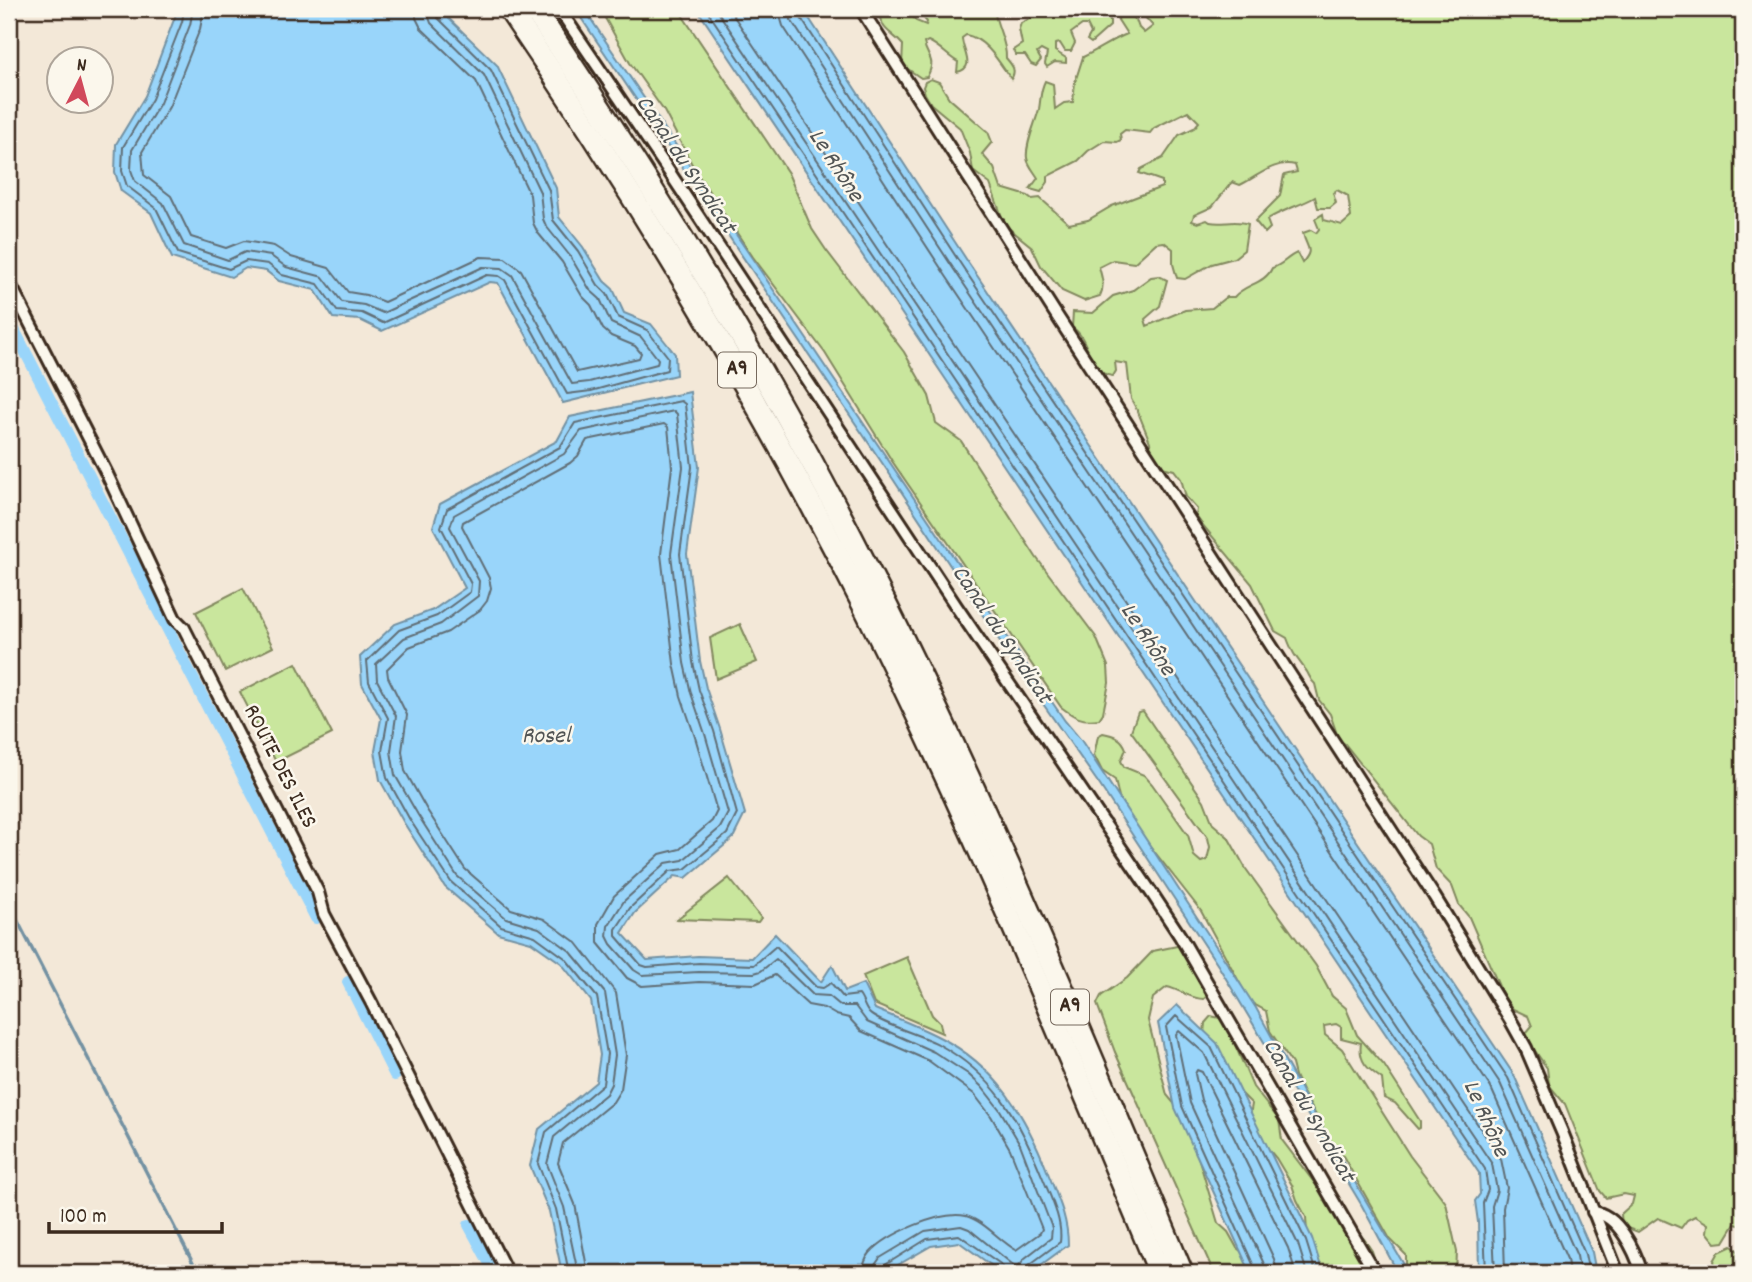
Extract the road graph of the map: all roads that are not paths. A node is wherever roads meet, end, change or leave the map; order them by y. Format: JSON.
{"nodes":[{"id":1,"x":509,"y":9,"type":"edge"},
{"id":2,"x":534,"y":9,"type":"edge"},
{"id":3,"x":559,"y":9,"type":"edge"},
{"id":4,"x":861,"y":9,"type":"edge"},
{"id":5,"x":9,"y":282,"type":"edge"},
{"id":6,"x":1593,"y":1212,"type":"junction"},
{"id":7,"x":507,"y":1273,"type":"edge"},
{"id":8,"x":1160,"y":1273,"type":"edge"},
{"id":9,"x":1182,"y":1273,"type":"edge"},
{"id":10,"x":1376,"y":1273,"type":"edge"},
{"id":11,"x":1618,"y":1273,"type":"edge"},
{"id":12,"x":1642,"y":1273,"type":"edge"}],
"edges":[{"from":1,"to":8,"type":"highway","number":"A9"},
{"from":2,"to":9,"type":"highway","number":"A9"},
{"from":3,"to":10,"type":"street"},
{"from":4,"to":6,"type":"street"},
{"from":5,"to":7,"type":"street","name":"ROUTE DES ILES"},
{"from":6,"to":11,"type":"street"},
{"from":6,"to":12,"type":"street"}]}
